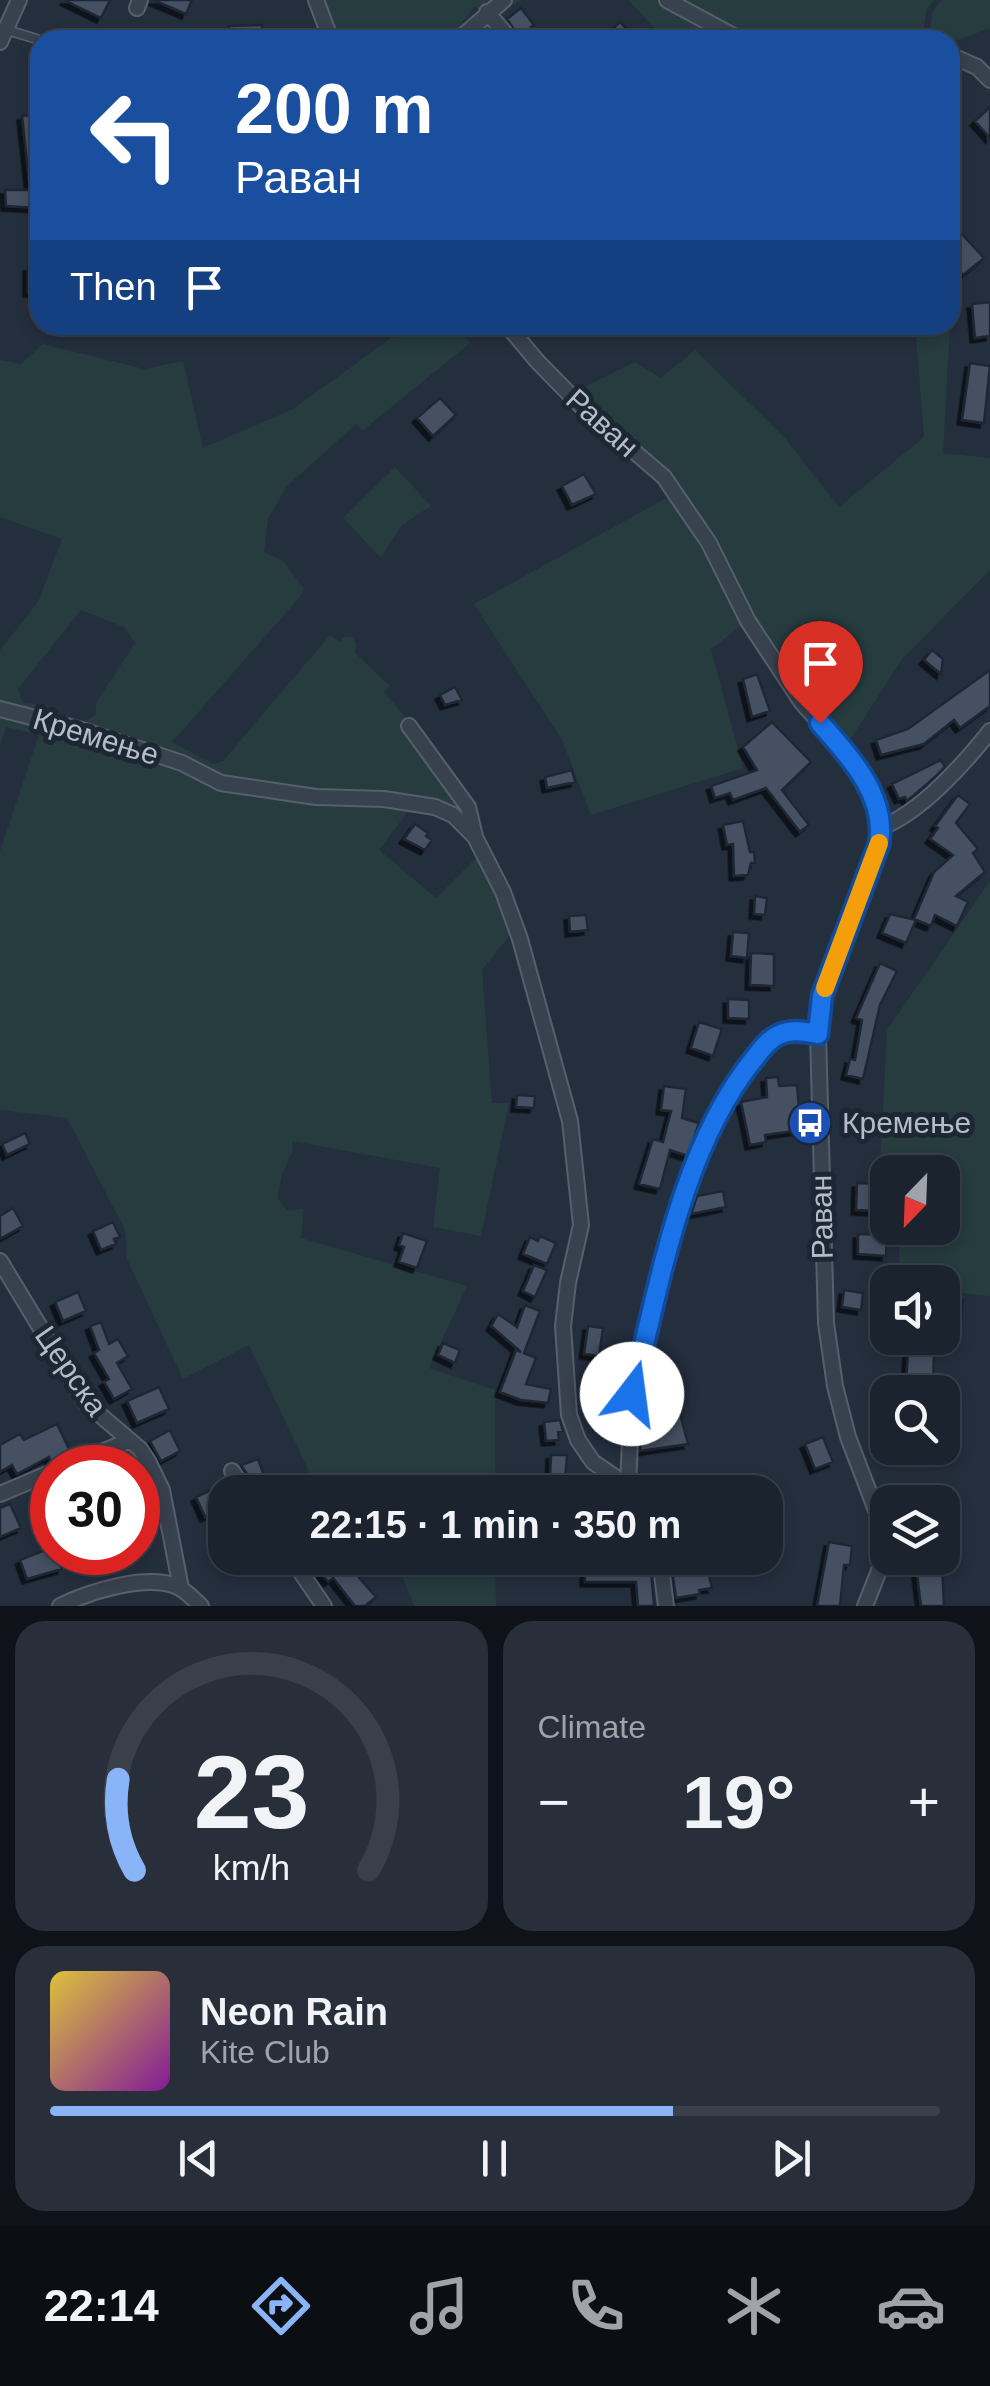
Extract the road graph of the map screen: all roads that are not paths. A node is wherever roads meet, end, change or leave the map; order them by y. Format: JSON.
{"nodes":[{"id":1,"x":316,"y":0,"type":"edge"},
{"id":2,"x":504,"y":0,"type":"edge"},
{"id":3,"x":668,"y":0,"type":"edge"},
{"id":4,"x":17,"y":4,"type":"edge"},
{"id":5,"x":488,"y":12,"type":"junction"},
{"id":6,"x":327,"y":30,"type":"edge"},
{"id":7,"x":469,"y":30,"type":"edge"},
{"id":8,"x":503,"y":30,"type":"edge"},
{"id":9,"x":723,"y":30,"type":"edge"},
{"id":10,"x":3,"y":36,"type":"edge"},
{"id":11,"x":30,"y":39,"type":"edge"},
{"id":12,"x":960,"y":59,"type":"edge"},
{"id":13,"x":990,"y":80,"type":"edge"},
{"id":14,"x":515,"y":335,"type":"edge"},
{"id":15,"x":0,"y":709,"type":"edge"},
{"id":16,"x":409,"y":726,"type":"dead end"},
{"id":17,"x":990,"y":731,"type":"edge"},
{"id":18,"x":882,"y":827,"type":"junction"},
{"id":19,"x":475,"y":837,"type":"junction"},
{"id":20,"x":818,"y":1034,"type":"junction"},
{"id":21,"x":1,"y":1266,"type":"edge"},
{"id":22,"x":128,"y":1441,"type":"junction"},
{"id":23,"x":119,"y":1445,"type":"edge"},
{"id":24,"x":232,"y":1471,"type":"dead end"},
{"id":25,"x":235,"y":1475,"type":"edge"},
{"id":26,"x":610,"y":1475,"type":"edge"},
{"id":27,"x":629,"y":1475,"type":"edge"},
{"id":28,"x":30,"y":1481,"type":"edge"},
{"id":29,"x":0,"y":1494,"type":"edge"},
{"id":30,"x":303,"y":1575,"type":"edge"},
{"id":31,"x":662,"y":1575,"type":"edge"},
{"id":32,"x":182,"y":1588,"type":"junction"},
{"id":33,"x":60,"y":1606,"type":"edge"},
{"id":34,"x":201,"y":1606,"type":"edge"},
{"id":35,"x":324,"y":1606,"type":"edge"},
{"id":36,"x":666,"y":1606,"type":"edge"},
{"id":37,"x":866,"y":1606,"type":"edge"}],
"edges":[{"from":1,"to":6,"type":"street"},
{"from":2,"to":5,"type":"street"},
{"from":3,"to":9,"type":"street"},
{"from":4,"to":10,"type":"street"},
{"from":5,"to":7,"type":"street"},
{"from":5,"to":8,"type":"street"},
{"from":10,"to":11,"type":"lane"},
{"from":12,"to":13,"type":"street"},
{"from":14,"to":18,"type":"street","name":"Раван"},
{"from":15,"to":19,"type":"street","name":"Кремење"},
{"from":16,"to":19,"type":"street","name":"Кремење"},
{"from":17,"to":18,"type":"street"},
{"from":18,"to":20,"type":"street","name":"Раван"},
{"from":19,"to":26,"type":"street","name":"Кремење"},
{"from":20,"to":27,"type":"street"},
{"from":20,"to":37,"type":"street","name":"Раван"},
{"from":21,"to":22,"type":"street","name":"Церска"},
{"from":22,"to":23,"type":"street"},
{"from":22,"to":32,"type":"street","name":"Церска"},
{"from":24,"to":25,"type":"street"},
{"from":28,"to":29,"type":"street"},
{"from":30,"to":35,"type":"street"},
{"from":31,"to":36,"type":"street"},
{"from":32,"to":33,"type":"street"},
{"from":32,"to":34,"type":"street"}]}
